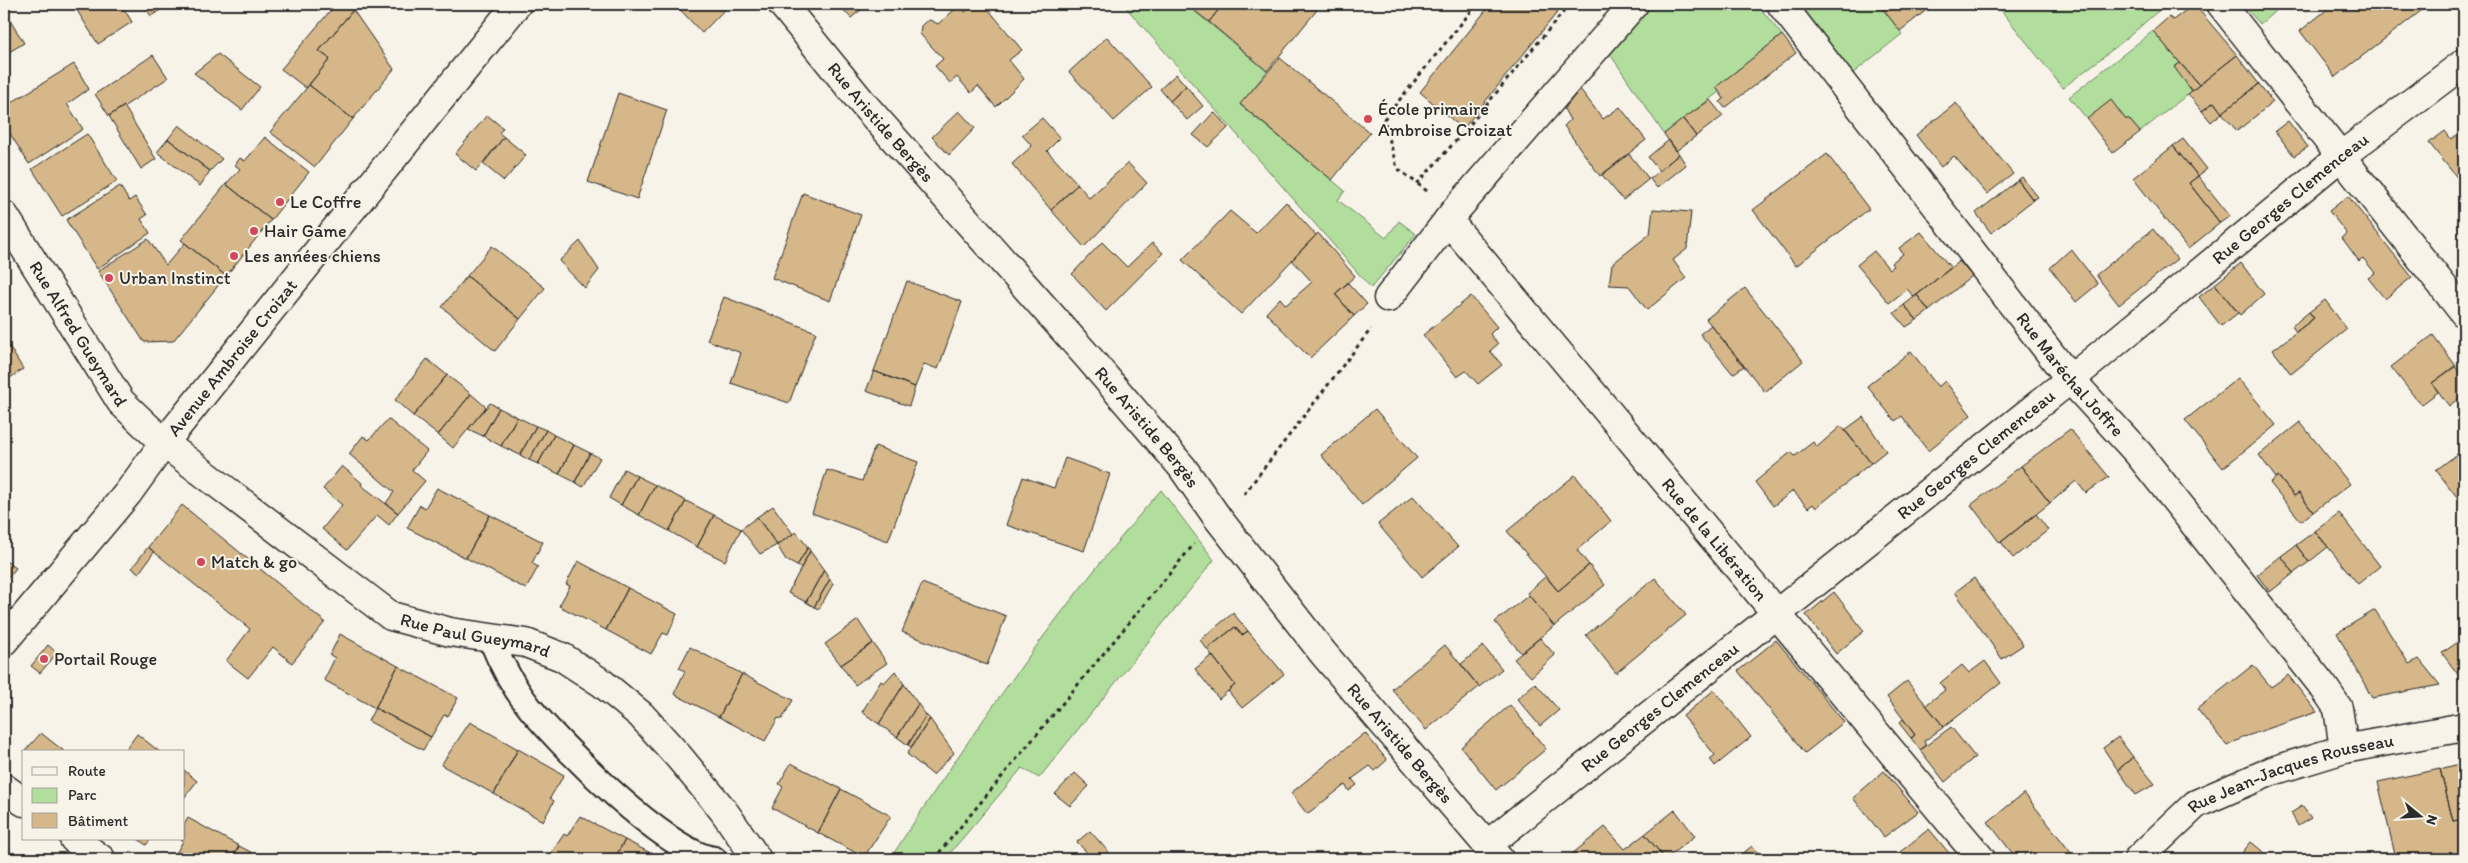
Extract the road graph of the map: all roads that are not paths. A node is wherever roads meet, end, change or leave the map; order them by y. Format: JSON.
{"nodes":[{"id":1,"x":517,"y":4,"type":"edge"},
{"id":2,"x":782,"y":4,"type":"edge"},
{"id":3,"x":1634,"y":4,"type":"edge"},
{"id":4,"x":1781,"y":4,"type":"edge"},
{"id":5,"x":2221,"y":4,"type":"edge"},
{"id":6,"x":2464,"y":63,"type":"edge"},
{"id":7,"x":2341,"y":156,"type":"junction"},
{"id":8,"x":4,"y":215,"type":"edge"},
{"id":9,"x":1452,"y":216,"type":"junction"},
{"id":10,"x":1388,"y":298,"type":"road end"},
{"id":11,"x":2464,"y":313,"type":"edge"},
{"id":12,"x":2070,"y":379,"type":"junction"},
{"id":13,"x":164,"y":443,"type":"junction"},
{"id":14,"x":1775,"y":613,"type":"junction"},
{"id":15,"x":491,"y":639,"type":"junction"},
{"id":16,"x":4,"y":641,"type":"edge"},
{"id":17,"x":2464,"y":727,"type":"edge"},
{"id":18,"x":2344,"y":749,"type":"junction"},
{"id":19,"x":4,"y":788,"type":"edge"},
{"id":20,"x":22,"y":801,"type":"edge"},
{"id":21,"x":75,"y":840,"type":"edge"},
{"id":22,"x":1493,"y":852,"type":"edge"},
{"id":23,"x":101,"y":859,"type":"edge"},
{"id":24,"x":714,"y":859,"type":"edge"},
{"id":25,"x":757,"y":859,"type":"edge"},
{"id":26,"x":1981,"y":859,"type":"edge"},
{"id":27,"x":2138,"y":859,"type":"edge"}],
"edges":[{"from":1,"to":13,"type":"street","name":"Avenue Ambroise Croizat"},
{"from":2,"to":22,"type":"street","name":"Rue Aristide Bergès"},
{"from":3,"to":9,"type":"street"},
{"from":4,"to":12,"type":"street","name":"Rue Maréchal Joffre"},
{"from":5,"to":7,"type":"street"},
{"from":6,"to":7,"type":"street","name":"Rue Georges Clemenceau"},
{"from":7,"to":11,"type":"street"},
{"from":7,"to":12,"type":"street","name":"Rue Georges Clemenceau"},
{"from":8,"to":13,"type":"street","name":"Rue Alfred Gueymard"},
{"from":9,"to":10,"type":"street"},
{"from":9,"to":14,"type":"street","name":"Rue de la Libération"},
{"from":12,"to":14,"type":"street","name":"Rue Georges Clemenceau"},
{"from":12,"to":18,"type":"street","name":"Rue Maréchal Joffre"},
{"from":13,"to":15,"type":"street","name":"Rue Paul Gueymard"},
{"from":13,"to":16,"type":"street","name":"Avenue Ambroise Croizat"},
{"from":14,"to":22,"type":"street","name":"Rue Georges Clemenceau"},
{"from":14,"to":26,"type":"street","name":"Rue de la Libération"},
{"from":15,"to":24,"type":"lane"},
{"from":15,"to":25,"type":"street","name":"Rue Paul Gueymard"},
{"from":17,"to":18,"type":"street","name":"Rue Jean-Jacques Rousseau"},
{"from":18,"to":27,"type":"street","name":"Rue Jean-Jacques Rousseau"},
{"from":19,"to":20,"type":"street"},
{"from":21,"to":23,"type":"street"}]}
